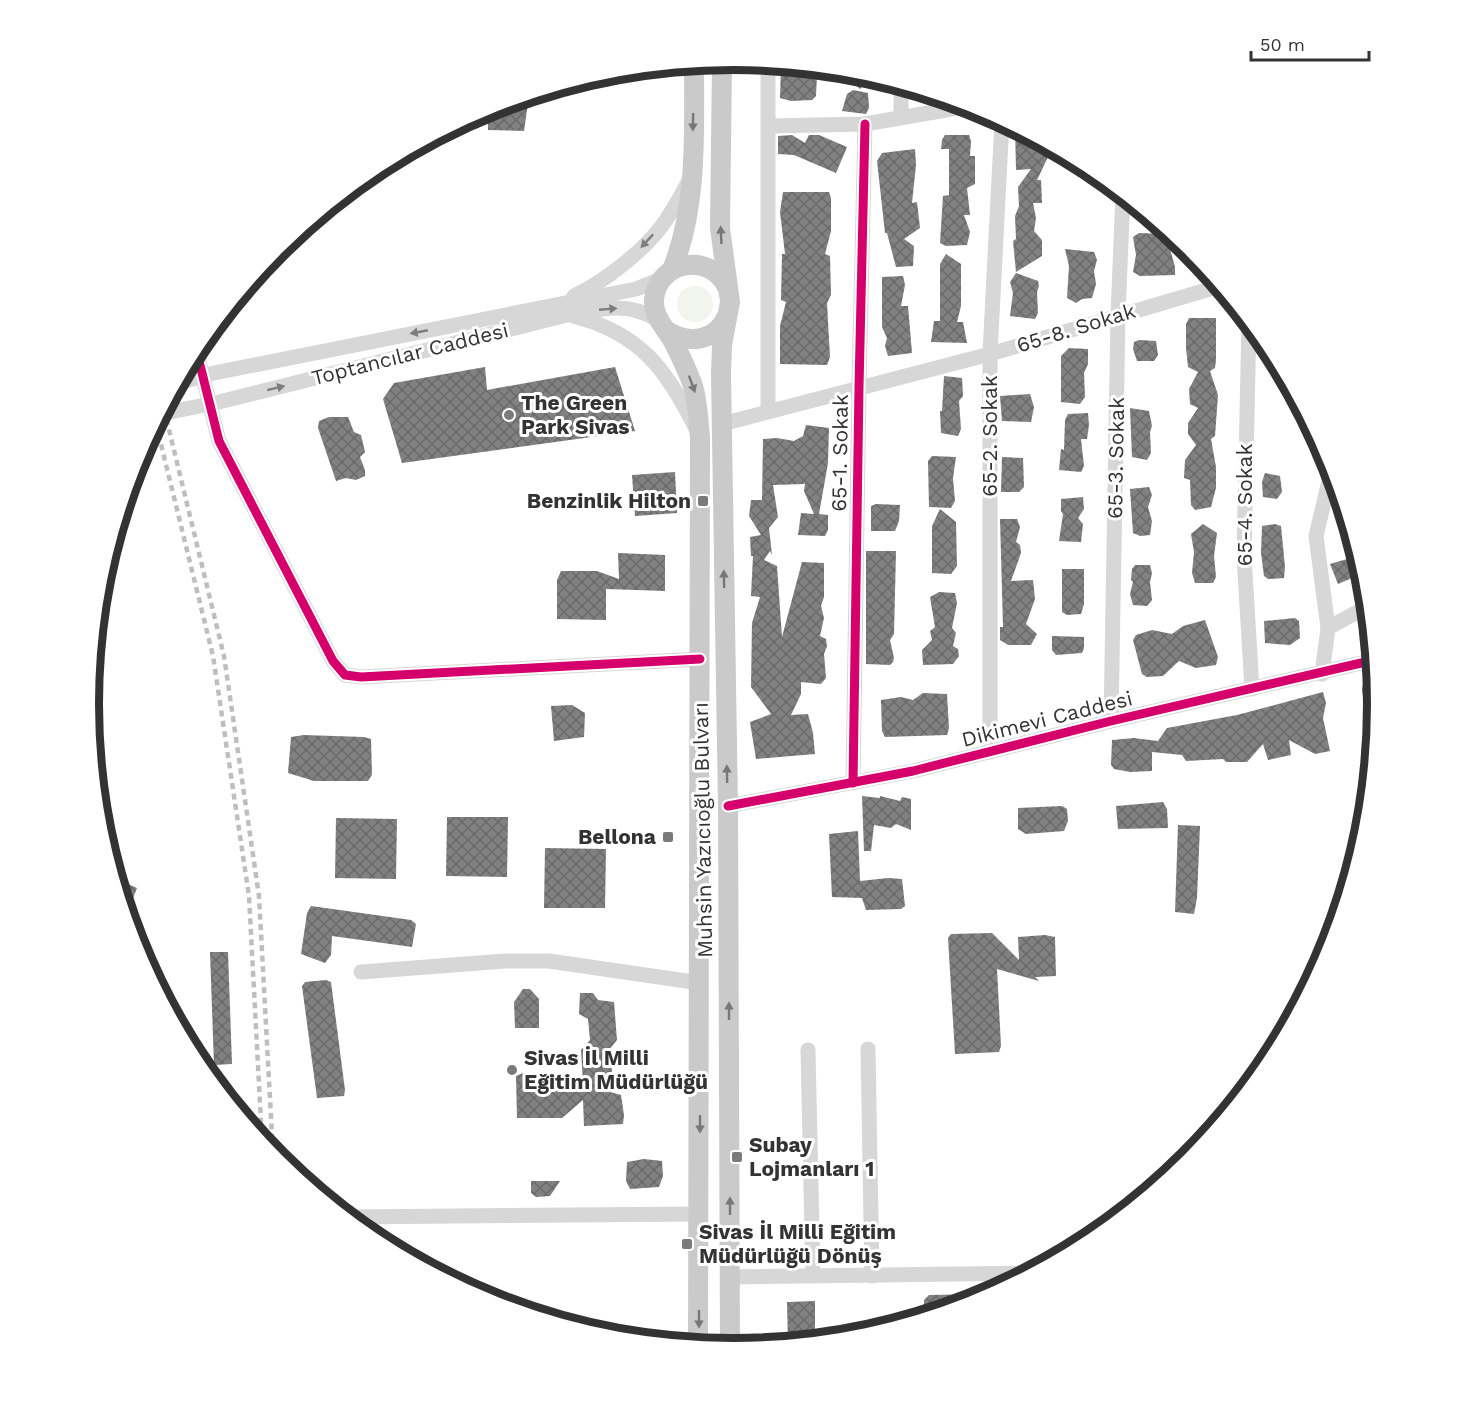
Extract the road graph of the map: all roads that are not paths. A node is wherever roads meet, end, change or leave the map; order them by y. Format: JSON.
{"nodes":[{"id":1,"x":722,"y":71,"type":"edge"},
{"id":2,"x":693,"y":72,"type":"edge"},
{"id":3,"x":768,"y":72,"type":"edge"},
{"id":4,"x":901,"y":93,"type":"edge"},
{"id":5,"x":950,"y":109,"type":"edge"},
{"id":6,"x":901,"y":117,"type":"junction"},
{"id":7,"x":865,"y":124,"type":"junction"},
{"id":8,"x":769,"y":126,"type":"junction"},
{"id":9,"x":1002,"y":130,"type":"edge"},
{"id":10,"x":692,"y":176,"type":"junction"},
{"id":11,"x":1123,"y":205,"type":"edge"},
{"id":12,"x":667,"y":275,"type":"junction"},
{"id":13,"x":1212,"y":288,"type":"edge"},
{"id":14,"x":729,"y":302,"type":"junction"},
{"id":15,"x":562,"y":309,"type":"junction"},
{"id":16,"x":1118,"y":315,"type":"junction"},
{"id":17,"x":663,"y":326,"type":"junction"},
{"id":18,"x":1249,"y":336,"type":"edge"},
{"id":19,"x":990,"y":354,"type":"junction"},
{"id":20,"x":199,"y":363,"type":"edge"},
{"id":21,"x":188,"y":380,"type":"edge"},
{"id":22,"x":858,"y":387,"type":"junction"},
{"id":23,"x":768,"y":411,"type":"junction"},
{"id":24,"x":171,"y":412,"type":"edge"},
{"id":25,"x":722,"y":424,"type":"junction"},
{"id":26,"x":700,"y":437,"type":"junction"},
{"id":27,"x":1328,"y":485,"type":"edge"},
{"id":28,"x":1360,"y":610,"type":"edge"},
{"id":29,"x":1328,"y":628,"type":"junction"},
{"id":30,"x":700,"y":659,"type":"junction"},
{"id":31,"x":1366,"y":662,"type":"edge"},
{"id":32,"x":1322,"y":674,"type":"junction"},
{"id":33,"x":1252,"y":690,"type":"junction"},
{"id":34,"x":1111,"y":721,"type":"junction"},
{"id":35,"x":990,"y":752,"type":"junction"},
{"id":36,"x":853,"y":783,"type":"junction"},
{"id":37,"x":728,"y":806,"type":"junction"},
{"id":38,"x":361,"y":972,"type":"dead end"},
{"id":39,"x":700,"y":983,"type":"junction"},
{"id":40,"x":868,"y":1049,"type":"dead end"},
{"id":41,"x":808,"y":1050,"type":"dead end"},
{"id":42,"x":699,"y":1214,"type":"junction"},
{"id":43,"x":361,"y":1217,"type":"edge"},
{"id":44,"x":1013,"y":1273,"type":"edge"},
{"id":45,"x":813,"y":1276,"type":"junction"},
{"id":46,"x":872,"y":1276,"type":"junction"},
{"id":47,"x":730,"y":1277,"type":"junction"},
{"id":48,"x":698,"y":1337,"type":"edge"},
{"id":49,"x":730,"y":1338,"type":"edge"}],
"edges":[{"from":14,"to":1,"type":"main road","name":"Muhsin Yazıcıoğlu Bulvarı","one_way":true},
{"from":2,"to":10,"type":"main road","name":"Muhsin Yazıcıoğlu Bulvarı","one_way":true},
{"from":3,"to":8,"type":"street"},
{"from":4,"to":6,"type":"street"},
{"from":5,"to":6,"type":"street"},
{"from":6,"to":7,"type":"street"},
{"from":7,"to":8,"type":"street"},
{"from":7,"to":22,"type":"street","name":"65-1. Sokak"},
{"from":8,"to":23,"type":"street"},
{"from":9,"to":19,"type":"street","name":"65-2. Sokak"},
{"from":10,"to":12,"type":"main road","name":"Muhsin Yazıcıoğlu Bulvarı"},
{"from":10,"to":15,"type":"street","one_way":true},
{"from":11,"to":16,"type":"street","name":"65-3. Sokak"},
{"from":12,"to":14,"type":"main road"},
{"from":12,"to":15,"type":"street","name":"Toptancılar Caddesi"},
{"from":12,"to":17,"type":"main road","name":"Muhsin Yazıcıoğlu Bulvarı"},
{"from":13,"to":16,"type":"street","name":"65-8. Sokak"},
{"from":14,"to":17,"type":"main road"},
{"from":14,"to":25,"type":"main road","name":"Muhsin Yazıcıoğlu Bulvarı"},
{"from":15,"to":17,"type":"street","name":"Toptancılar Caddesi","one_way":true},
{"from":15,"to":21,"type":"street","name":"Toptancılar Caddesi","one_way":true},
{"from":24,"to":15,"type":"street","name":"Toptancılar Caddesi","one_way":true},
{"from":15,"to":26,"type":"street"},
{"from":16,"to":19,"type":"street","name":"65-8. Sokak"},
{"from":16,"to":34,"type":"street","name":"65-3. Sokak"},
{"from":17,"to":26,"type":"main road","name":"Muhsin Yazıcıoğlu Bulvarı","one_way":true},
{"from":18,"to":33,"type":"street","name":"65-4. Sokak"},
{"from":19,"to":22,"type":"street","name":"65-8. Sokak"},
{"from":19,"to":35,"type":"street","name":"65-2. Sokak"},
{"from":20,"to":30,"type":"street"},
{"from":22,"to":23,"type":"street","name":"65-8. Sokak"},
{"from":22,"to":36,"type":"street","name":"65-1. Sokak"},
{"from":23,"to":25,"type":"street","name":"65-8. Sokak"},
{"from":37,"to":25,"type":"main road","name":"Muhsin Yazıcıoğlu Bulvarı","one_way":true},
{"from":26,"to":30,"type":"main road","name":"Muhsin Yazıcıoğlu Bulvarı"},
{"from":27,"to":29,"type":"street"},
{"from":28,"to":29,"type":"street"},
{"from":29,"to":32,"type":"street"},
{"from":30,"to":39,"type":"main road","name":"Muhsin Yazıcıoğlu Bulvarı"},
{"from":31,"to":32,"type":"street","name":"Dikimevi Caddesi"},
{"from":32,"to":33,"type":"street","name":"Dikimevi Caddesi"},
{"from":33,"to":34,"type":"street","name":"Dikimevi Caddesi"},
{"from":34,"to":35,"type":"street","name":"Dikimevi Caddesi"},
{"from":35,"to":36,"type":"street","name":"Dikimevi Caddesi"},
{"from":36,"to":37,"type":"street","name":"Dikimevi Caddesi"},
{"from":47,"to":37,"type":"main road","name":"Muhsin Yazıcıoğlu Bulvarı","one_way":true},
{"from":38,"to":39,"type":"street"},
{"from":39,"to":42,"type":"main road","name":"Muhsin Yazıcıoğlu Bulvarı","one_way":true},
{"from":40,"to":46,"type":"street"},
{"from":41,"to":45,"type":"street"},
{"from":42,"to":43,"type":"street"},
{"from":42,"to":48,"type":"main road","name":"Muhsin Yazıcıoğlu Bulvarı","one_way":true},
{"from":44,"to":46,"type":"street"},
{"from":45,"to":46,"type":"street"},
{"from":45,"to":47,"type":"street"},
{"from":47,"to":49,"type":"main road","name":"Muhsin Yazıcıoğlu Bulvarı"}]}
